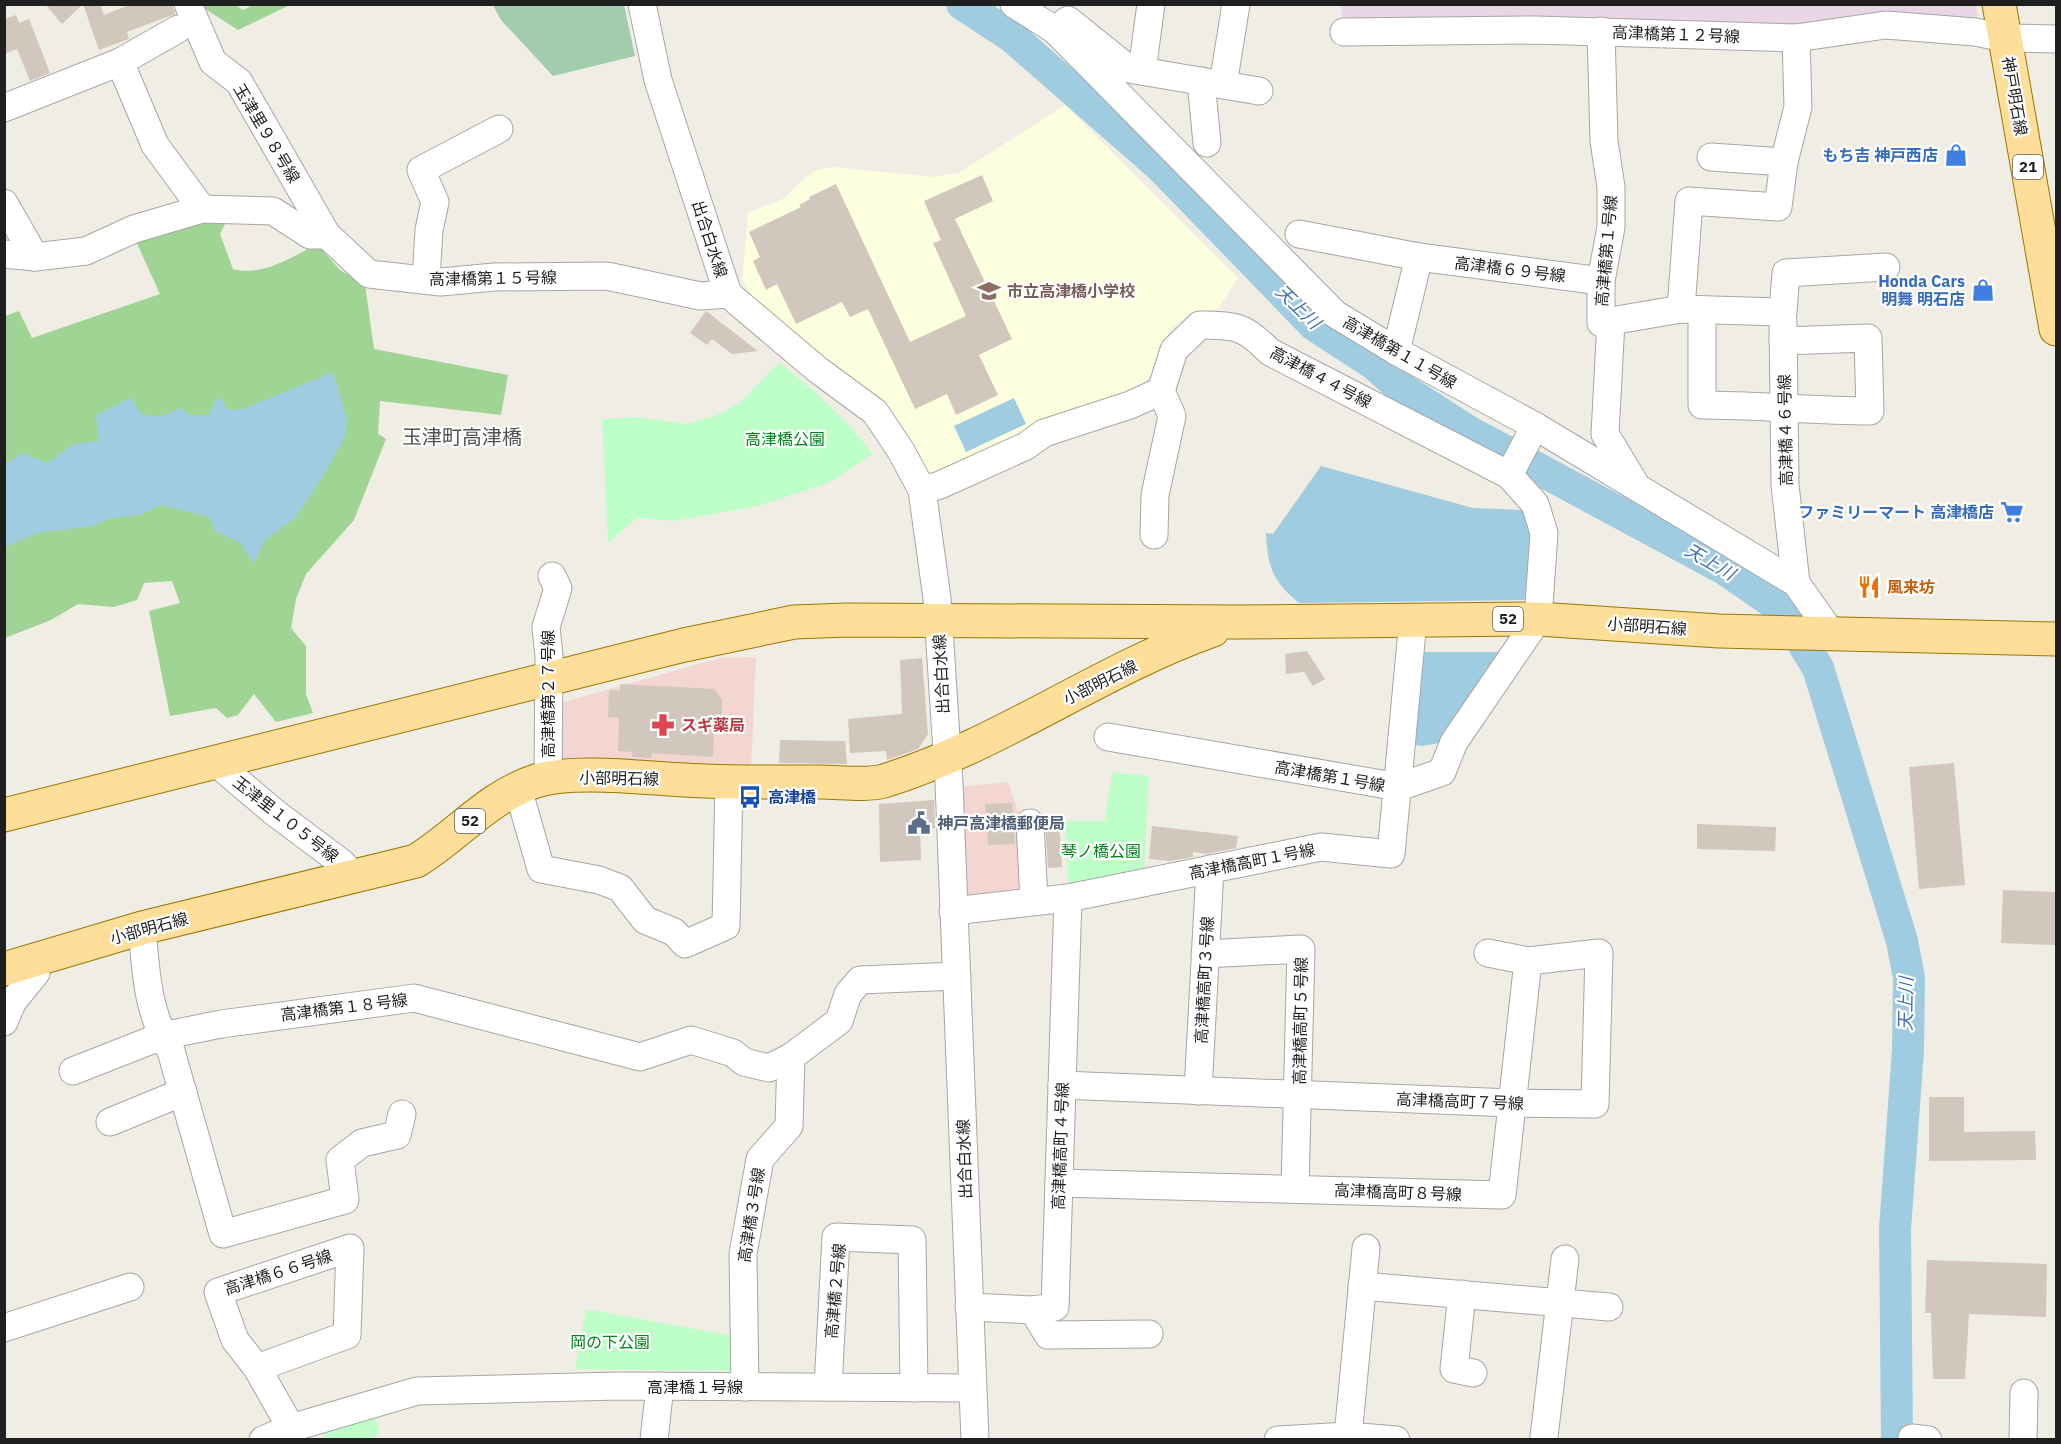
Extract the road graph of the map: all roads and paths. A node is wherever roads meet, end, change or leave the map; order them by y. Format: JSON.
{"nodes":[{"id":1,"x":642,"y":4,"type":"edge"},
{"id":2,"x":1014,"y":4,"type":"edge"},
{"id":3,"x":1151,"y":4,"type":"edge"},
{"id":4,"x":1236,"y":4,"type":"edge"},
{"id":5,"x":2000,"y":4,"type":"edge"},
{"id":6,"x":183,"y":17,"type":"edge"},
{"id":7,"x":1055,"y":30,"type":"junction"},
{"id":8,"x":1600,"y":31,"type":"junction"},
{"id":9,"x":1344,"y":32,"type":"dead end"},
{"id":10,"x":1796,"y":38,"type":"junction"},
{"id":11,"x":2005,"y":38,"type":"junction"},
{"id":12,"x":2056,"y":39,"type":"edge"},
{"id":13,"x":120,"y":62,"type":"junction"},
{"id":14,"x":1142,"y":71,"type":"junction"},
{"id":15,"x":1212,"y":83,"type":"junction"},
{"id":16,"x":1259,"y":91,"type":"dead end"},
{"id":17,"x":4,"y":108,"type":"edge"},
{"id":18,"x":499,"y":129,"type":"dead end"},
{"id":19,"x":1207,"y":143,"type":"dead end"},
{"id":20,"x":1711,"y":157,"type":"dead end"},
{"id":21,"x":1784,"y":162,"type":"junction"},
{"id":22,"x":4,"y":203,"type":"edge"},
{"id":23,"x":202,"y":209,"type":"junction"},
{"id":24,"x":1299,"y":234,"type":"dead end"},
{"id":25,"x":327,"y":235,"type":"junction"},
{"id":26,"x":4,"y":254,"type":"edge"},
{"id":27,"x":35,"y":257,"type":"junction"},
{"id":28,"x":1419,"y":257,"type":"junction"},
{"id":29,"x":1886,"y":267,"type":"dead end"},
{"id":30,"x":426,"y":280,"type":"junction"},
{"id":31,"x":1601,"y":281,"type":"junction"},
{"id":32,"x":728,"y":294,"type":"junction"},
{"id":33,"x":1691,"y":310,"type":"junction"},
{"id":34,"x":1783,"y":312,"type":"junction"},
{"id":35,"x":1611,"y":321,"type":"junction"},
{"id":36,"x":2056,"y":329,"type":"edge"},
{"id":37,"x":1783,"y":341,"type":"junction"},
{"id":38,"x":1395,"y":351,"type":"junction"},
{"id":39,"x":1161,"y":391,"type":"junction"},
{"id":40,"x":1785,"y":408,"type":"junction"},
{"id":41,"x":1535,"y":426,"type":"junction"},
{"id":42,"x":1509,"y":475,"type":"junction"},
{"id":43,"x":1636,"y":486,"type":"junction"},
{"id":44,"x":922,"y":490,"type":"junction"},
{"id":45,"x":1154,"y":535,"type":"dead end"},
{"id":46,"x":552,"y":576,"type":"dead end"},
{"id":47,"x":1796,"y":583,"type":"junction"},
{"id":48,"x":1538,"y":619,"type":"junction"},
{"id":49,"x":938,"y":620,"type":"junction"},
{"id":50,"x":1413,"y":620,"type":"junction"},
{"id":51,"x":1238,"y":622,"type":"junction"},
{"id":52,"x":1832,"y":634,"type":"junction"},
{"id":53,"x":2056,"y":639,"type":"edge"},
{"id":54,"x":549,"y":679,"type":"junction"},
{"id":55,"x":1108,"y":737,"type":"dead end"},
{"id":56,"x":946,"y":757,"type":"junction"},
{"id":57,"x":215,"y":762,"type":"junction"},
{"id":58,"x":729,"y":783,"type":"junction"},
{"id":59,"x":533,"y":784,"type":"junction"},
{"id":60,"x":1399,"y":787,"type":"junction"},
{"id":61,"x":4,"y":815,"type":"edge"},
{"id":62,"x":1030,"y":822,"type":"dead end"},
{"id":63,"x":1210,"y":869,"type":"junction"},
{"id":64,"x":355,"y":878,"type":"junction"},
{"id":65,"x":1068,"y":898,"type":"junction"},
{"id":66,"x":1034,"y":901,"type":"junction"},
{"id":67,"x":953,"y":911,"type":"junction"},
{"id":68,"x":142,"y":928,"type":"junction"},
{"id":69,"x":1488,"y":953,"type":"dead end"},
{"id":70,"x":1206,"y":954,"type":"junction"},
{"id":71,"x":1528,"y":961,"type":"junction"},
{"id":72,"x":19,"y":965,"type":"edge"},
{"id":73,"x":957,"y":976,"type":"junction"},
{"id":74,"x":4,"y":1022,"type":"edge"},
{"id":75,"x":162,"y":1036,"type":"junction"},
{"id":76,"x":791,"y":1057,"type":"junction"},
{"id":77,"x":73,"y":1071,"type":"dead end"},
{"id":78,"x":1062,"y":1085,"type":"junction"},
{"id":79,"x":1198,"y":1091,"type":"junction"},
{"id":80,"x":183,"y":1092,"type":"junction"},
{"id":81,"x":1299,"y":1095,"type":"junction"},
{"id":82,"x":1512,"y":1104,"type":"junction"},
{"id":83,"x":402,"y":1114,"type":"dead end"},
{"id":84,"x":110,"y":1122,"type":"dead end"},
{"id":85,"x":1059,"y":1183,"type":"junction"},
{"id":86,"x":1295,"y":1189,"type":"junction"},
{"id":87,"x":1366,"y":1248,"type":"dead end"},
{"id":88,"x":1565,"y":1259,"type":"dead end"},
{"id":89,"x":1362,"y":1286,"type":"junction"},
{"id":90,"x":130,"y":1287,"type":"dead end"},
{"id":91,"x":1462,"y":1294,"type":"junction"},
{"id":92,"x":1562,"y":1303,"type":"junction"},
{"id":93,"x":969,"y":1307,"type":"junction"},
{"id":94,"x":1609,"y":1307,"type":"dead end"},
{"id":95,"x":1033,"y":1310,"type":"junction"},
{"id":96,"x":4,"y":1329,"type":"edge"},
{"id":97,"x":1149,"y":1334,"type":"dead end"},
{"id":98,"x":257,"y":1368,"type":"junction"},
{"id":99,"x":1473,"y":1373,"type":"dead end"},
{"id":100,"x":660,"y":1386,"type":"junction"},
{"id":101,"x":745,"y":1387,"type":"junction"},
{"id":102,"x":828,"y":1387,"type":"junction"},
{"id":103,"x":914,"y":1388,"type":"junction"},
{"id":104,"x":972,"y":1388,"type":"junction"},
{"id":105,"x":2024,"y":1393,"type":"dead end"},
{"id":106,"x":291,"y":1428,"type":"junction"},
{"id":107,"x":1544,"y":1437,"type":"dead end"},
{"id":108,"x":1348,"y":1438,"type":"edge"},
{"id":109,"x":263,"y":1440,"type":"edge"},
{"id":110,"x":654,"y":1440,"type":"edge"},
{"id":111,"x":975,"y":1440,"type":"edge"},
{"id":112,"x":1278,"y":1440,"type":"edge"},
{"id":113,"x":1396,"y":1440,"type":"edge"},
{"id":114,"x":2024,"y":1440,"type":"edge"}],
"edges":[{"from":1,"to":32,"type":"street","name":"出合白水線"},
{"from":2,"to":7,"type":"street","name":"高津橋第１１号線"},
{"from":3,"to":14,"type":"street"},
{"from":4,"to":15,"type":"street"},
{"from":5,"to":11,"type":"main road","name":"神戸明石線","number":"21"},
{"from":6,"to":13,"type":"street"},
{"from":6,"to":25,"type":"street","name":"玉津里９８号線"},
{"from":7,"to":14,"type":"street"},
{"from":7,"to":38,"type":"street","name":"高津橋第１１号線"},
{"from":8,"to":9,"type":"street","name":"高津橋第１２号線"},
{"from":8,"to":10,"type":"street","name":"高津橋第１２号線"},
{"from":8,"to":31,"type":"street","name":"高津橋第１号線"},
{"from":10,"to":11,"type":"street","name":"高津橋第１２号線"},
{"from":10,"to":21,"type":"street"},
{"from":11,"to":12,"type":"street","name":"高津橋第１２号線"},
{"from":11,"to":36,"type":"main road","name":"神戸明石線","number":"21"},
{"from":13,"to":17,"type":"street"},
{"from":13,"to":23,"type":"street"},
{"from":14,"to":15,"type":"street"},
{"from":15,"to":16,"type":"street"},
{"from":15,"to":19,"type":"street"},
{"from":18,"to":30,"type":"street"},
{"from":20,"to":21,"type":"street"},
{"from":21,"to":33,"type":"street"},
{"from":22,"to":27,"type":"street"},
{"from":23,"to":25,"type":"street"},
{"from":23,"to":27,"type":"street"},
{"from":24,"to":28,"type":"street","name":"高津橋６９号線"},
{"from":25,"to":30,"type":"street","name":"高津橋第１５号線"},
{"from":26,"to":27,"type":"street"},
{"from":28,"to":31,"type":"street","name":"高津橋６９号線"},
{"from":28,"to":38,"type":"street"},
{"from":29,"to":34,"type":"street","name":"高津橋４６号線"},
{"from":30,"to":32,"type":"street","name":"高津橋第１５号線"},
{"from":31,"to":35,"type":"street","name":"高津橋第１号線"},
{"from":32,"to":44,"type":"street","name":"出合白水線"},
{"from":33,"to":34,"type":"street"},
{"from":33,"to":35,"type":"street"},
{"from":33,"to":40,"type":"street"},
{"from":34,"to":37,"type":"street","name":"高津橋４６号線"},
{"from":35,"to":43,"type":"street","name":"高津橋第１号線"},
{"from":37,"to":40,"type":"street","name":"高津橋４６号線"},
{"from":37,"to":40,"type":"street"},
{"from":38,"to":41,"type":"street","name":"高津橋第１１号線"},
{"from":39,"to":42,"type":"street","name":"高津橋４４号線"},
{"from":39,"to":44,"type":"street"},
{"from":39,"to":45,"type":"street"},
{"from":40,"to":47,"type":"street","name":"高津橋４６号線"},
{"from":41,"to":42,"type":"street"},
{"from":41,"to":43,"type":"street","name":"高津橋第１１号線"},
{"from":42,"to":48,"type":"street","name":"高津橋４４号線"},
{"from":43,"to":47,"type":"street","name":"高津橋第１１号線"},
{"from":44,"to":49,"type":"street","name":"出合白水線"},
{"from":46,"to":54,"type":"street","name":"高津橋第２７号線"},
{"from":47,"to":52,"type":"street","name":"高津橋第１１号線"},
{"from":48,"to":50,"type":"main road","name":"小部明石線","number":"52"},
{"from":48,"to":52,"type":"main road","name":"小部明石線","number":"52"},
{"from":48,"to":60,"type":"street","name":"高津橋第１号線"},
{"from":49,"to":51,"type":"main road","name":"小部明石線","number":"52"},
{"from":49,"to":54,"type":"main road","name":"小部明石線","number":"52"},
{"from":49,"to":56,"type":"street","name":"出合白水線"},
{"from":50,"to":51,"type":"main road","name":"小部明石線","number":"52"},
{"from":50,"to":60,"type":"street","name":"高津橋高町１号線"},
{"from":51,"to":56,"type":"main road","name":"小部明石線","number":"52"},
{"from":52,"to":53,"type":"main road","name":"小部明石線","number":"52"},
{"from":54,"to":57,"type":"main road","name":"小部明石線","number":"52"},
{"from":54,"to":59,"type":"street","name":"高津橋第２７号線"},
{"from":55,"to":60,"type":"street","name":"高津橋第１号線"},
{"from":56,"to":58,"type":"main road","name":"小部明石線","number":"52"},
{"from":56,"to":67,"type":"street","name":"出合白水線"},
{"from":57,"to":61,"type":"main road","name":"小部明石線","number":"52"},
{"from":57,"to":64,"type":"street","name":"玉津里１０５号線"},
{"from":58,"to":59,"type":"main road","name":"小部明石線","number":"52"},
{"from":58,"to":59,"type":"street","name":"高津橋第２７号線"},
{"from":59,"to":64,"type":"main road","name":"小部明石線","number":"52"},
{"from":60,"to":63,"type":"street","name":"高津橋高町１号線"},
{"from":62,"to":66,"type":"street"},
{"from":63,"to":65,"type":"street","name":"高津橋高町１号線"},
{"from":63,"to":70,"type":"street","name":"高津橋高町３号線"},
{"from":64,"to":68,"type":"main road","name":"小部明石線","number":"52"},
{"from":65,"to":66,"type":"street","name":"高津橋高町１号線"},
{"from":65,"to":78,"type":"street","name":"高津橋高町４号線"},
{"from":66,"to":67,"type":"street","name":"高津橋高町１号線"},
{"from":67,"to":73,"type":"street","name":"出合白水線"},
{"from":68,"to":72,"type":"main road","name":"小部明石線","number":"52"},
{"from":68,"to":75,"type":"street"},
{"from":69,"to":71,"type":"street","name":"高津橋高町７号線"},
{"from":70,"to":79,"type":"street","name":"高津橋高町３号線"},
{"from":70,"to":81,"type":"street","name":"高津橋高町５号線"},
{"from":71,"to":82,"type":"street","name":"高津橋高町８号線"},
{"from":71,"to":82,"type":"street","name":"高津橋高町７号線"},
{"from":72,"to":74,"type":"street"},
{"from":73,"to":76,"type":"street","name":"高津橋第１８号線"},
{"from":73,"to":93,"type":"street","name":"出合白水線"},
{"from":75,"to":76,"type":"street","name":"高津橋第１８号線"},
{"from":75,"to":77,"type":"street","name":"高津橋第１８号線"},
{"from":75,"to":80,"type":"street"},
{"from":76,"to":101,"type":"street","name":"高津橋３号線"},
{"from":78,"to":79,"type":"street","name":"高津橋高町７号線"},
{"from":78,"to":85,"type":"street","name":"高津橋高町４号線"},
{"from":79,"to":81,"type":"street","name":"高津橋高町７号線"},
{"from":80,"to":83,"type":"street"},
{"from":80,"to":84,"type":"street"},
{"from":81,"to":82,"type":"street","name":"高津橋高町７号線"},
{"from":81,"to":86,"type":"street","name":"高津橋高町５号線"},
{"from":82,"to":86,"type":"street","name":"高津橋高町８号線"},
{"from":85,"to":86,"type":"street","name":"高津橋高町８号線"},
{"from":85,"to":95,"type":"street","name":"高津橋高町４号線"},
{"from":87,"to":89,"type":"street"},
{"from":88,"to":92,"type":"street"},
{"from":89,"to":91,"type":"street"},
{"from":89,"to":108,"type":"street"},
{"from":90,"to":96,"type":"street"},
{"from":91,"to":92,"type":"street"},
{"from":91,"to":99,"type":"street"},
{"from":92,"to":94,"type":"street"},
{"from":92,"to":107,"type":"street"},
{"from":93,"to":95,"type":"street","name":"高津橋高町４号線"},
{"from":93,"to":104,"type":"street","name":"出合白水線"},
{"from":95,"to":97,"type":"street"},
{"from":98,"to":98,"type":"street","name":"高津橋６６号線"},
{"from":98,"to":106,"type":"street","name":"高津橋６６号線"},
{"from":100,"to":101,"type":"street","name":"高津橋１号線"},
{"from":100,"to":106,"type":"street","name":"高津橋１号線"},
{"from":100,"to":110,"type":"street"},
{"from":101,"to":102,"type":"street","name":"高津橋１号線"},
{"from":102,"to":103,"type":"street","name":"高津橋１号線"},
{"from":102,"to":103,"type":"street","name":"高津橋２号線"},
{"from":103,"to":104,"type":"street","name":"高津橋１号線"},
{"from":104,"to":111,"type":"street","name":"出合白水線"},
{"from":105,"to":114,"type":"street"},
{"from":106,"to":109,"type":"street"},
{"from":108,"to":112,"type":"street"},
{"from":108,"to":113,"type":"street"}]}
